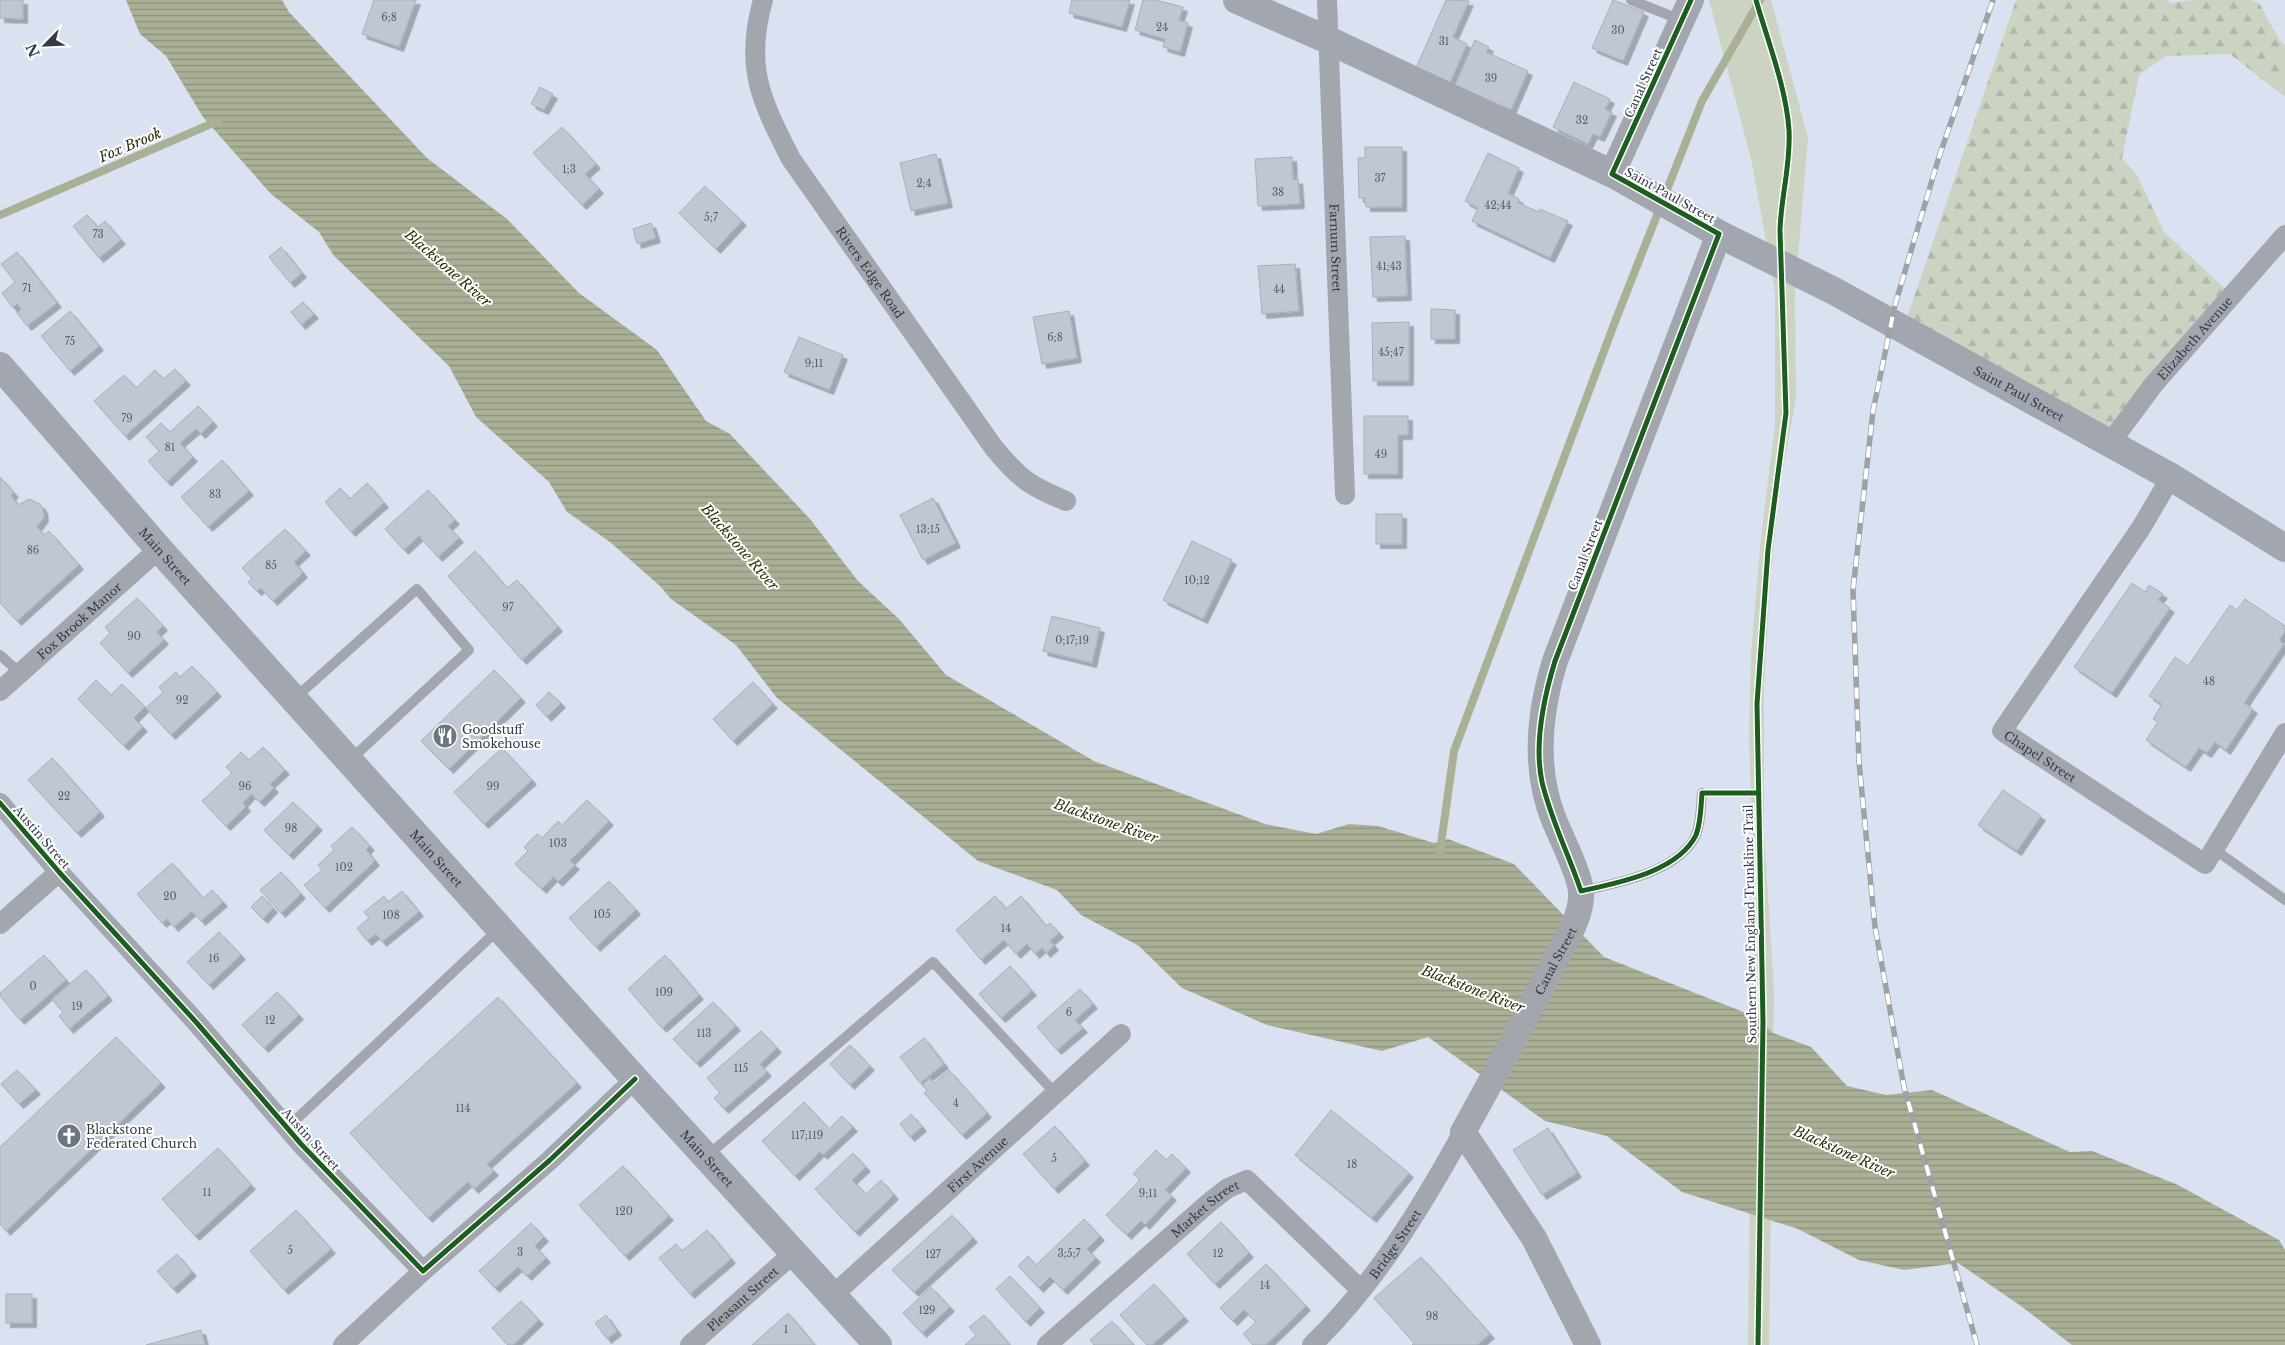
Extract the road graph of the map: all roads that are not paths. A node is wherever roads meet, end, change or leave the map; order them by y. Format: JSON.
{"nodes":[{"id":1,"x":763,"y":0,"type":"edge"},
{"id":2,"x":1236,"y":0,"type":"edge"},
{"id":3,"x":1327,"y":0,"type":"edge"},
{"id":4,"x":1631,"y":0,"type":"edge"},
{"id":5,"x":1686,"y":10,"type":"edge"},
{"id":6,"x":1328,"y":40,"type":"junction"},
{"id":7,"x":1612,"y":174,"type":"junction"},
{"id":8,"x":1719,"y":234,"type":"junction"},
{"id":9,"x":2285,"y":235,"type":"edge"},
{"id":10,"x":0,"y":366,"type":"edge"},
{"id":11,"x":2110,"y":443,"type":"junction"},
{"id":12,"x":2171,"y":477,"type":"junction"},
{"id":13,"x":1345,"y":495,"type":"dead end"},
{"id":14,"x":1066,"y":501,"type":"dead end"},
{"id":15,"x":2285,"y":548,"type":"edge"},
{"id":16,"x":159,"y":549,"type":"junction"},
{"id":17,"x":0,"y":655,"type":"edge"},
{"id":18,"x":20,"y":673,"type":"junction"},
{"id":19,"x":0,"y":691,"type":"edge"},
{"id":20,"x":294,"y":699,"type":"junction"},
{"id":21,"x":2285,"y":733,"type":"edge"},
{"id":22,"x":349,"y":760,"type":"junction"},
{"id":23,"x":1702,"y":793,"type":"dead end"},
{"id":24,"x":0,"y":803,"type":"edge"},
{"id":25,"x":2214,"y":849,"type":"junction"},
{"id":26,"x":59,"y":872,"type":"junction"},
{"id":27,"x":2285,"y":900,"type":"edge"},
{"id":28,"x":1580,"y":902,"type":"junction"},
{"id":29,"x":0,"y":924,"type":"edge"},
{"id":30,"x":500,"y":929,"type":"junction"},
{"id":31,"x":1121,"y":1034,"type":"dead end"},
{"id":32,"x":635,"y":1079,"type":"junction"},
{"id":33,"x":1056,"y":1094,"type":"junction"},
{"id":34,"x":287,"y":1128,"type":"junction"},
{"id":35,"x":1464,"y":1132,"type":"junction"},
{"id":36,"x":706,"y":1156,"type":"junction"},
{"id":37,"x":795,"y":1252,"type":"junction"},
{"id":38,"x":423,"y":1270,"type":"junction"},
{"id":39,"x":1360,"y":1290,"type":"junction"},
{"id":40,"x":834,"y":1295,"type":"junction"},
{"id":41,"x":343,"y":1345,"type":"edge"},
{"id":42,"x":690,"y":1345,"type":"edge"},
{"id":43,"x":878,"y":1345,"type":"edge"},
{"id":44,"x":1047,"y":1345,"type":"edge"},
{"id":45,"x":1312,"y":1345,"type":"edge"},
{"id":46,"x":1588,"y":1345,"type":"edge"}],
"edges":[{"from":1,"to":14,"type":"street","name":"Rivers Edge Road"},
{"from":2,"to":6,"type":"main road","name":"Saint Paul Street"},
{"from":3,"to":6,"type":"street","name":"Farnum Street"},
{"from":4,"to":5,"type":"lane"},
{"from":5,"to":7,"type":"street","name":"Canal Street"},
{"from":6,"to":7,"type":"main road","name":"Saint Paul Street"},
{"from":6,"to":13,"type":"street","name":"Farnum Street"},
{"from":7,"to":8,"type":"main road","name":"Saint Paul Street"},
{"from":8,"to":11,"type":"main road","name":"Saint Paul Street"},
{"from":8,"to":28,"type":"street","name":"Canal Street"},
{"from":9,"to":11,"type":"street","name":"Elizabeth Avenue"},
{"from":10,"to":16,"type":"main road","name":"Main Street"},
{"from":11,"to":12,"type":"main road","name":"Saint Paul Street"},
{"from":12,"to":15,"type":"main road","name":"Saint Paul Street"},
{"from":12,"to":25,"type":"street","name":"Chapel Street"},
{"from":16,"to":18,"type":"street","name":"Fox Brook Manor"},
{"from":16,"to":20,"type":"main road","name":"Main Street"},
{"from":17,"to":18,"type":"lane"},
{"from":18,"to":19,"type":"street","name":"Fox Brook Manor"},
{"from":20,"to":22,"type":"main road","name":"Main Street"},
{"from":20,"to":22,"type":"lane"},
{"from":21,"to":25,"type":"street","name":"Chapel Street"},
{"from":22,"to":30,"type":"main road","name":"Main Street"},
{"from":23,"to":28,"type":"lane"},
{"from":24,"to":26,"type":"street","name":"Austin Street"},
{"from":25,"to":27,"type":"lane"},
{"from":26,"to":29,"type":"street"},
{"from":26,"to":34,"type":"street","name":"Austin Street"},
{"from":28,"to":35,"type":"street","name":"Canal Street"},
{"from":30,"to":32,"type":"main road","name":"Main Street"},
{"from":30,"to":34,"type":"lane"},
{"from":31,"to":33,"type":"street","name":"First Avenue"},
{"from":32,"to":36,"type":"main road","name":"Main Street"},
{"from":32,"to":38,"type":"street"},
{"from":33,"to":36,"type":"lane"},
{"from":33,"to":40,"type":"street","name":"First Avenue"},
{"from":34,"to":38,"type":"street","name":"Austin Street"},
{"from":35,"to":39,"type":"street","name":"Bridge Street"},
{"from":35,"to":46,"type":"street"},
{"from":36,"to":37,"type":"main road","name":"Main Street"},
{"from":37,"to":40,"type":"main road","name":"Main Street"},
{"from":37,"to":42,"type":"street","name":"Pleasant Street"},
{"from":38,"to":41,"type":"street"},
{"from":39,"to":44,"type":"street","name":"Market Street"},
{"from":39,"to":45,"type":"street","name":"Bridge Street"},
{"from":40,"to":43,"type":"main road","name":"Main Street"}]}
